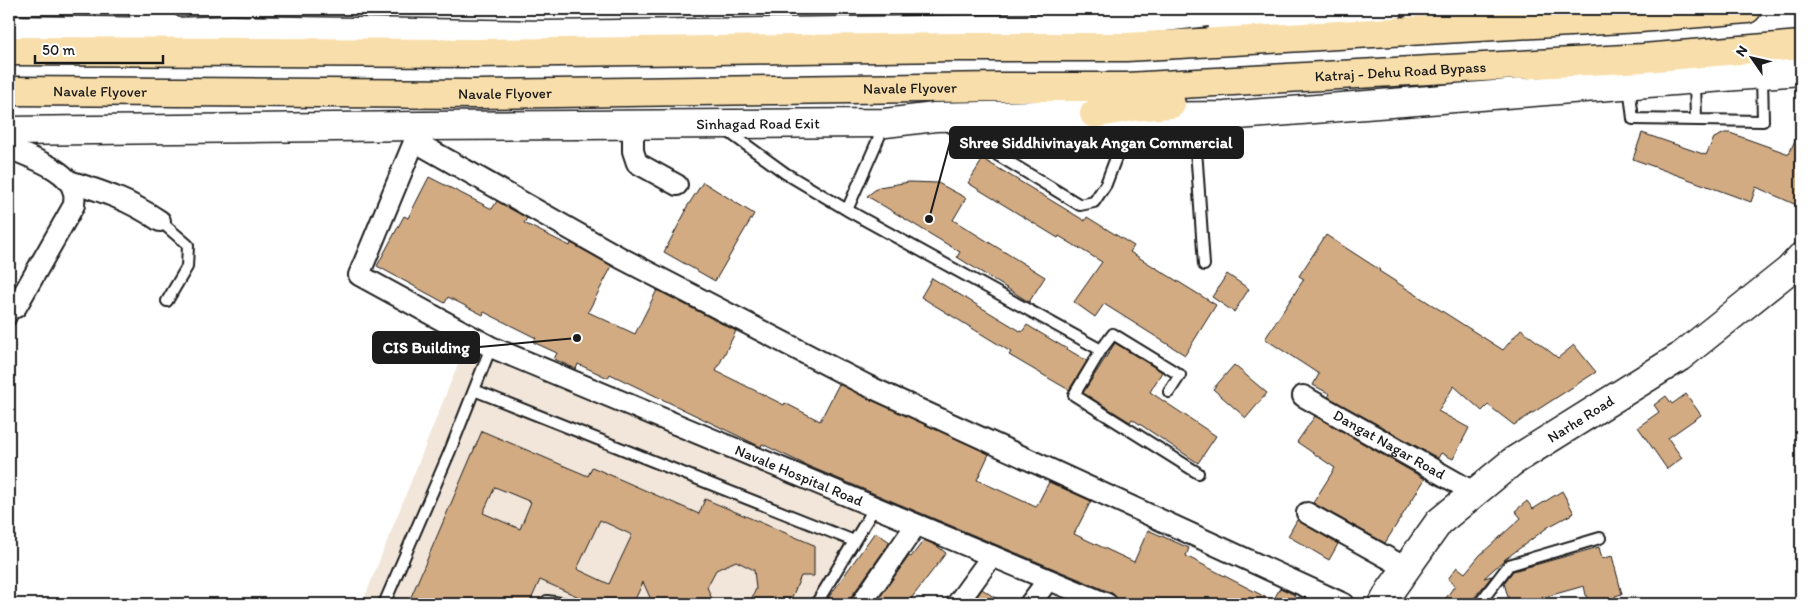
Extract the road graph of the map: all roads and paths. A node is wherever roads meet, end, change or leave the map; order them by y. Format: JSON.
{"nodes":[{"id":1,"x":142,"y":9,"type":"edge"},
{"id":2,"x":1234,"y":9,"type":"edge"},
{"id":3,"x":1389,"y":9,"type":"edge"},
{"id":4,"x":1418,"y":9,"type":"edge"},
{"id":5,"x":1747,"y":9,"type":"edge"},
{"id":6,"x":1337,"y":10,"type":"edge"},
{"id":7,"x":1192,"y":11,"type":"edge"},
{"id":8,"x":1606,"y":14,"type":"edge"},
{"id":9,"x":1045,"y":19,"type":"edge"},
{"id":10,"x":1500,"y":26,"type":"junction"},
{"id":11,"x":9,"y":30,"type":"edge"},
{"id":12,"x":175,"y":32,"type":"junction"},
{"id":13,"x":1196,"y":43,"type":"junction"},
{"id":14,"x":1801,"y":45,"type":"edge"},
{"id":15,"x":9,"y":51,"type":"edge"},
{"id":16,"x":1801,"y":71,"type":"edge"},
{"id":17,"x":1762,"y":74,"type":"junction"},
{"id":18,"x":1342,"y":75,"type":"junction"},
{"id":19,"x":1695,"y":79,"type":"junction"},
{"id":20,"x":1629,"y":84,"type":"junction"},
{"id":21,"x":1000,"y":87,"type":"joint"},
{"id":22,"x":9,"y":91,"type":"edge"},
{"id":23,"x":1094,"y":114,"type":"junction"},
{"id":24,"x":1192,"y":116,"type":"junction"},
{"id":25,"x":935,"y":117,"type":"junction"},
{"id":26,"x":1131,"y":117,"type":"junction"},
{"id":27,"x":1696,"y":120,"type":"junction"},
{"id":28,"x":885,"y":123,"type":"junction"},
{"id":29,"x":633,"y":124,"type":"junction"},
{"id":30,"x":717,"y":124,"type":"junction"},
{"id":31,"x":9,"y":131,"type":"edge"},
{"id":32,"x":417,"y":133,"type":"junction"},
{"id":33,"x":9,"y":148,"type":"edge"},
{"id":34,"x":69,"y":181,"type":"junction"},
{"id":35,"x":677,"y":185,"type":"dead end"},
{"id":36,"x":847,"y":210,"type":"junction"},
{"id":37,"x":160,"y":221,"type":"joint"},
{"id":38,"x":1800,"y":260,"type":"edge"},
{"id":39,"x":1204,"y":265,"type":"dead end"},
{"id":40,"x":167,"y":301,"type":"dead end"},
{"id":41,"x":13,"y":314,"type":"edge"},
{"id":42,"x":491,"y":347,"type":"junction"},
{"id":43,"x":1101,"y":350,"type":"junction"},
{"id":44,"x":474,"y":390,"type":"junction"},
{"id":45,"x":1169,"y":392,"type":"dead end"},
{"id":46,"x":1303,"y":396,"type":"dead end"},
{"id":47,"x":1198,"y":473,"type":"dead end"},
{"id":48,"x":1475,"y":493,"type":"junction"},
{"id":49,"x":875,"y":507,"type":"junction"},
{"id":50,"x":1307,"y":513,"type":"dead end"},
{"id":51,"x":916,"y":524,"type":"junction"},
{"id":52,"x":1600,"y":538,"type":"dead end"},
{"id":53,"x":854,"y":541,"type":"junction"},
{"id":54,"x":992,"y":556,"type":"junction"},
{"id":55,"x":1406,"y":568,"type":"junction"},
{"id":56,"x":1048,"y":580,"type":"junction"},
{"id":57,"x":384,"y":604,"type":"edge"},
{"id":58,"x":544,"y":604,"type":"edge"},
{"id":59,"x":568,"y":604,"type":"edge"},
{"id":60,"x":816,"y":604,"type":"edge"},
{"id":61,"x":860,"y":604,"type":"edge"},
{"id":62,"x":957,"y":604,"type":"edge"},
{"id":63,"x":1030,"y":604,"type":"edge"},
{"id":64,"x":1107,"y":604,"type":"edge"},
{"id":65,"x":1344,"y":604,"type":"edge"},
{"id":66,"x":1383,"y":604,"type":"edge"},
{"id":67,"x":1479,"y":604,"type":"edge"}],
"edges":[{"from":1,"to":12,"type":"street"},
{"from":2,"to":7,"type":"street"},
{"from":3,"to":6,"type":"street"},
{"from":4,"to":10,"type":"street"},
{"from":5,"to":8,"type":"highway"},
{"from":6,"to":13,"type":"street"},
{"from":7,"to":9,"type":"street"},
{"from":8,"to":10,"type":"highway"},
{"from":9,"to":12,"type":"street"},
{"from":10,"to":13,"type":"highway"},
{"from":11,"to":12,"type":"street"},
{"from":13,"to":15,"type":"highway"},
{"from":14,"to":18,"type":"highway","name":"Katraj - Dehu Road Bypass"},
{"from":16,"to":17,"type":"street","name":"Sinhagad Road Exit"},
{"from":17,"to":19,"type":"street","name":"Sinhagad Road Exit"},
{"from":17,"to":27,"type":"lane"},
{"from":18,"to":21,"type":"highway","name":"Katraj - Dehu Road Bypass"},
{"from":18,"to":23,"type":"highway"},
{"from":19,"to":20,"type":"street","name":"Sinhagad Road Exit"},
{"from":19,"to":27,"type":"lane"},
{"from":20,"to":24,"type":"street","name":"Sinhagad Road Exit"},
{"from":20,"to":27,"type":"lane"},
{"from":21,"to":22,"type":"highway","name":"Navale Flyover"},
{"from":23,"to":25,"type":"street","name":"Sinhagad Road Exit"},
{"from":23,"to":26,"type":"street","name":"Sinhagad Road Exit"},
{"from":24,"to":26,"type":"street","name":"Sinhagad Road Exit"},
{"from":24,"to":39,"type":"lane"},
{"from":25,"to":26,"type":"lane"},
{"from":25,"to":28,"type":"street","name":"Sinhagad Road Exit"},
{"from":28,"to":30,"type":"street","name":"Sinhagad Road Exit"},
{"from":28,"to":36,"type":"lane"},
{"from":29,"to":30,"type":"street","name":"Sinhagad Road Exit"},
{"from":29,"to":32,"type":"street","name":"Sinhagad Road Exit"},
{"from":29,"to":35,"type":"street"},
{"from":30,"to":36,"type":"lane"},
{"from":31,"to":32,"type":"street","name":"Sinhagad Road Exit"},
{"from":32,"to":42,"type":"street","name":"Navale Hospital Road"},
{"from":32,"to":65,"type":"street"},
{"from":33,"to":34,"type":"street"},
{"from":34,"to":37,"type":"street"},
{"from":34,"to":41,"type":"street"},
{"from":36,"to":43,"type":"lane"},
{"from":37,"to":40,"type":"lane"},
{"from":38,"to":48,"type":"street","name":"Narhe Road"},
{"from":42,"to":44,"type":"lane"},
{"from":42,"to":49,"type":"street","name":"Navale Hospital Road"},
{"from":43,"to":45,"type":"lane"},
{"from":43,"to":47,"type":"lane"},
{"from":44,"to":53,"type":"lane"},
{"from":44,"to":57,"type":"lane"},
{"from":46,"to":48,"type":"street","name":"Dangat Nagar Road"},
{"from":48,"to":55,"type":"street","name":"Narhe Road"},
{"from":49,"to":51,"type":"street","name":"Navale Hospital Road"},
{"from":49,"to":53,"type":"lane"},
{"from":50,"to":55,"type":"street"},
{"from":51,"to":54,"type":"street","name":"Navale Hospital Road"},
{"from":51,"to":61,"type":"street"},
{"from":52,"to":67,"type":"lane"},
{"from":53,"to":60,"type":"lane"},
{"from":54,"to":56,"type":"street","name":"Navale Hospital Road"},
{"from":54,"to":62,"type":"street"},
{"from":55,"to":66,"type":"street","name":"Narhe Road"},
{"from":56,"to":63,"type":"street"},
{"from":56,"to":64,"type":"street","name":"Navale Hospital Road"},
{"from":58,"to":59,"type":"lane"}]}
